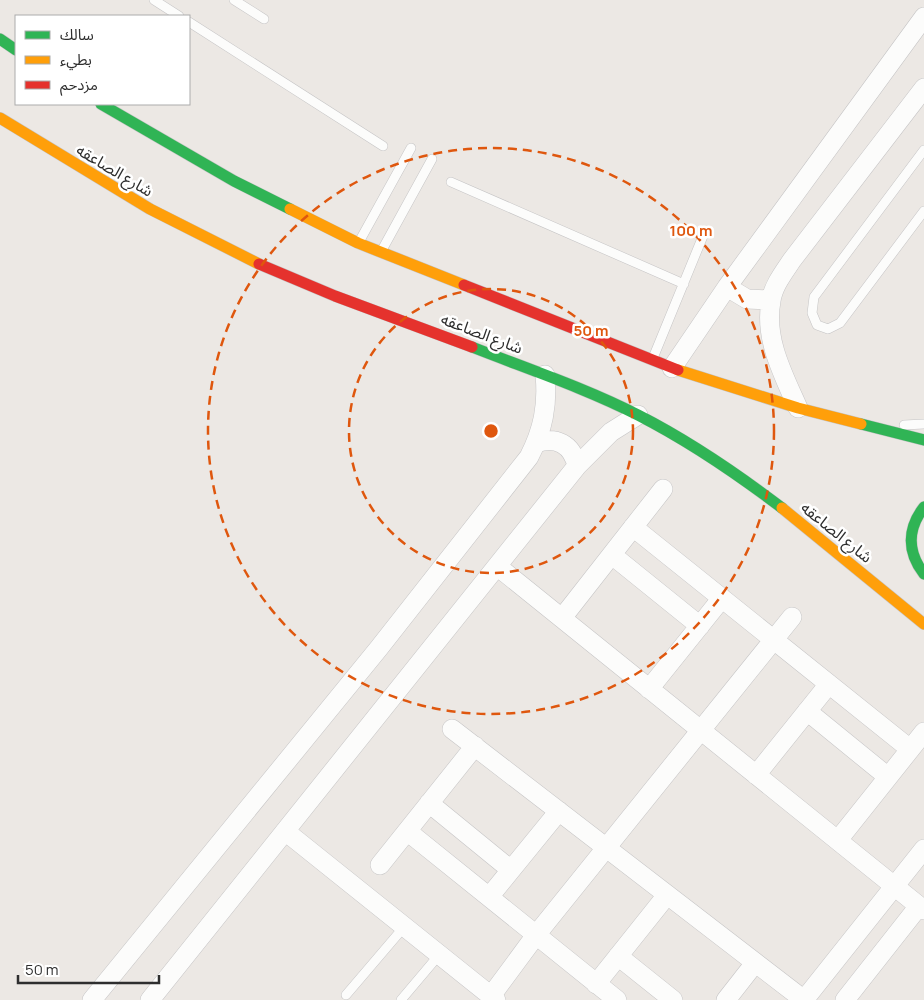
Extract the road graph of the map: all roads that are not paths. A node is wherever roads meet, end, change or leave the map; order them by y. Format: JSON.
{"nodes":[{"id":1,"x":154,"y":0,"type":"edge"},
{"id":2,"x":234,"y":0,"type":"edge"},
{"id":3,"x":177,"y":15,"type":"edge"},
{"id":4,"x":924,"y":17,"type":"edge"},
{"id":5,"x":264,"y":19,"type":"dead end"},
{"id":6,"x":190,"y":23,"type":"edge"},
{"id":7,"x":0,"y":40,"type":"edge"},
{"id":8,"x":15,"y":49,"type":"edge"},
{"id":9,"x":924,"y":88,"type":"edge"},
{"id":10,"x":102,"y":105,"type":"edge"},
{"id":11,"x":0,"y":118,"type":"edge"},
{"id":12,"x":383,"y":146,"type":"dead end"},
{"id":13,"x":411,"y":148,"type":"dead end"},
{"id":14,"x":924,"y":150,"type":"edge"},
{"id":15,"x":432,"y":158,"type":"dead end"},
{"id":16,"x":451,"y":182,"type":"dead end"},
{"id":17,"x":924,"y":211,"type":"edge"},
{"id":18,"x":703,"y":236,"type":"dead end"},
{"id":19,"x":358,"y":243,"type":"junction"},
{"id":20,"x":380,"y":252,"type":"junction"},
{"id":21,"x":684,"y":284,"type":"junction"},
{"id":22,"x":727,"y":287,"type":"junction"},
{"id":23,"x":771,"y":300,"type":"junction"},
{"id":24,"x":652,"y":361,"type":"junction"},
{"id":25,"x":672,"y":368,"type":"junction"},
{"id":26,"x":545,"y":375,"type":"junction"},
{"id":27,"x":798,"y":408,"type":"junction"},
{"id":28,"x":638,"y":415,"type":"junction"},
{"id":29,"x":924,"y":424,"type":"edge"},
{"id":30,"x":876,"y":426,"type":"junction"},
{"id":31,"x":924,"y":440,"type":"edge"},
{"id":32,"x":536,"y":443,"type":"junction"},
{"id":33,"x":577,"y":466,"type":"junction"},
{"id":34,"x":663,"y":489,"type":"dead end"},
{"id":35,"x":924,"y":507,"type":"edge"},
{"id":36,"x":633,"y":527,"type":"junction"},
{"id":37,"x":612,"y":555,"type":"junction"},
{"id":38,"x":497,"y":566,"type":"junction"},
{"id":39,"x":924,"y":574,"type":"edge"},
{"id":40,"x":722,"y":598,"type":"junction"},
{"id":41,"x":792,"y":617,"type":"dead end"},
{"id":42,"x":562,"y":618,"type":"junction"},
{"id":43,"x":924,"y":624,"type":"edge"},
{"id":44,"x":700,"y":626,"type":"junction"},
{"id":45,"x":775,"y":640,"type":"junction"},
{"id":46,"x":829,"y":684,"type":"junction"},
{"id":47,"x":649,"y":689,"type":"junction"},
{"id":48,"x":807,"y":712,"type":"junction"},
{"id":49,"x":452,"y":729,"type":"dead end"},
{"id":50,"x":702,"y":731,"type":"junction"},
{"id":51,"x":924,"y":732,"type":"edge"},
{"id":52,"x":475,"y":746,"type":"junction"},
{"id":53,"x":910,"y":749,"type":"junction"},
{"id":54,"x":756,"y":775,"type":"junction"},
{"id":55,"x":888,"y":777,"type":"junction"},
{"id":56,"x":429,"y":804,"type":"junction"},
{"id":57,"x":558,"y":811,"type":"junction"},
{"id":58,"x":285,"y":831,"type":"junction"},
{"id":59,"x":407,"y":831,"type":"junction"},
{"id":60,"x":838,"y":840,"type":"junction"},
{"id":61,"x":607,"y":848,"type":"junction"},
{"id":62,"x":924,"y":849,"type":"edge"},
{"id":63,"x":380,"y":865,"type":"dead end"},
{"id":64,"x":511,"y":870,"type":"junction"},
{"id":65,"x":895,"y":886,"type":"junction"},
{"id":66,"x":667,"y":895,"type":"junction"},
{"id":67,"x":489,"y":897,"type":"junction"},
{"id":68,"x":922,"y":908,"type":"edge"},
{"id":69,"x":404,"y":927,"type":"junction"},
{"id":70,"x":536,"y":935,"type":"junction"},
{"id":71,"x":439,"y":955,"type":"junction"},
{"id":72,"x":618,"y":956,"type":"junction"},
{"id":73,"x":755,"y":963,"type":"junction"},
{"id":74,"x":596,"y":984,"type":"junction"},
{"id":75,"x":346,"y":995,"type":"dead end"},
{"id":76,"x":493,"y":998,"type":"edge"},
{"id":77,"x":92,"y":1000,"type":"edge"},
{"id":78,"x":150,"y":1000,"type":"edge"},
{"id":79,"x":401,"y":1000,"type":"edge"},
{"id":80,"x":617,"y":1000,"type":"edge"},
{"id":81,"x":674,"y":1000,"type":"edge"},
{"id":82,"x":726,"y":1000,"type":"edge"},
{"id":83,"x":845,"y":1000,"type":"edge"}],
"edges":[{"from":1,"to":3,"type":"lane"},
{"from":2,"to":5,"type":"lane"},
{"from":4,"to":22,"type":"street"},
{"from":6,"to":12,"type":"lane"},
{"from":7,"to":8,"type":"street"},
{"from":9,"to":23,"type":"street"},
{"from":10,"to":19,"type":"street"},
{"from":11,"to":26,"type":"street","name":"شارع الصاعقه"},
{"from":13,"to":19,"type":"lane"},
{"from":14,"to":17,"type":"lane"},
{"from":15,"to":20,"type":"lane"},
{"from":16,"to":21,"type":"lane"},
{"from":18,"to":21,"type":"lane"},
{"from":19,"to":20,"type":"street"},
{"from":20,"to":24,"type":"street"},
{"from":21,"to":24,"type":"lane"},
{"from":22,"to":23,"type":"street"},
{"from":22,"to":25,"type":"street"},
{"from":23,"to":27,"type":"street"},
{"from":24,"to":25,"type":"street"},
{"from":25,"to":27,"type":"street"},
{"from":26,"to":28,"type":"street","name":"شارع الصاعقه"},
{"from":26,"to":32,"type":"street"},
{"from":27,"to":30,"type":"street"},
{"from":28,"to":33,"type":"street"},
{"from":28,"to":43,"type":"street","name":"شارع الصاعقه"},
{"from":29,"to":30,"type":"lane"},
{"from":30,"to":31,"type":"street"},
{"from":32,"to":33,"type":"street"},
{"from":32,"to":77,"type":"street"},
{"from":33,"to":38,"type":"street"},
{"from":34,"to":36,"type":"street"},
{"from":35,"to":39,"type":"street"},
{"from":36,"to":37,"type":"street"},
{"from":36,"to":40,"type":"street"},
{"from":37,"to":42,"type":"street"},
{"from":37,"to":44,"type":"street"},
{"from":38,"to":42,"type":"street"},
{"from":38,"to":58,"type":"street"},
{"from":40,"to":44,"type":"street"},
{"from":40,"to":45,"type":"street"},
{"from":41,"to":45,"type":"street"},
{"from":42,"to":47,"type":"street"},
{"from":44,"to":47,"type":"street"},
{"from":45,"to":46,"type":"street"},
{"from":45,"to":50,"type":"street"},
{"from":46,"to":48,"type":"street"},
{"from":46,"to":53,"type":"street"},
{"from":47,"to":50,"type":"street"},
{"from":48,"to":54,"type":"street"},
{"from":48,"to":55,"type":"street"},
{"from":49,"to":52,"type":"street"},
{"from":50,"to":54,"type":"street"},
{"from":50,"to":61,"type":"street"},
{"from":51,"to":53,"type":"street"},
{"from":52,"to":56,"type":"street"},
{"from":52,"to":57,"type":"street"},
{"from":53,"to":55,"type":"street"},
{"from":54,"to":60,"type":"street"},
{"from":55,"to":60,"type":"street"},
{"from":56,"to":59,"type":"street"},
{"from":56,"to":64,"type":"street"},
{"from":57,"to":61,"type":"street"},
{"from":57,"to":64,"type":"street"},
{"from":58,"to":69,"type":"street"},
{"from":58,"to":78,"type":"street"},
{"from":59,"to":63,"type":"street"},
{"from":59,"to":67,"type":"street"},
{"from":60,"to":65,"type":"street"},
{"from":61,"to":66,"type":"street"},
{"from":61,"to":70,"type":"street"},
{"from":62,"to":65,"type":"street"},
{"from":64,"to":67,"type":"street"},
{"from":65,"to":68,"type":"street"},
{"from":65,"to":73,"type":"street"},
{"from":66,"to":72,"type":"street"},
{"from":66,"to":73,"type":"street"},
{"from":67,"to":70,"type":"street"},
{"from":68,"to":83,"type":"street"},
{"from":69,"to":71,"type":"street"},
{"from":69,"to":75,"type":"lane"},
{"from":70,"to":74,"type":"street"},
{"from":70,"to":76,"type":"street"},
{"from":71,"to":76,"type":"street"},
{"from":71,"to":79,"type":"lane"},
{"from":72,"to":74,"type":"street"},
{"from":72,"to":81,"type":"street"},
{"from":73,"to":82,"type":"street"},
{"from":74,"to":80,"type":"street"}]}
